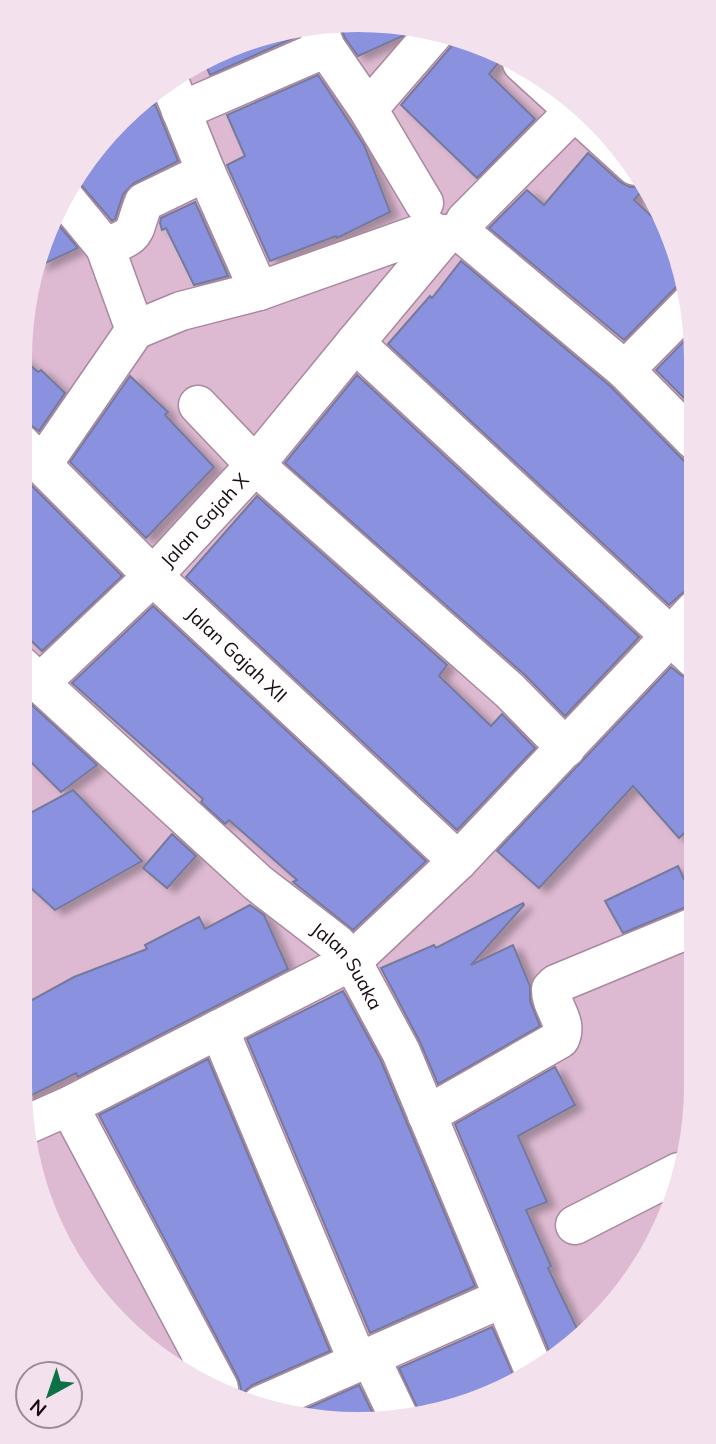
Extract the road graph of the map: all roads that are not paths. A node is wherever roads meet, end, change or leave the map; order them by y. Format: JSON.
{"nodes":[{"id":1,"x":322,"y":38,"type":"edge"},
{"id":2,"x":428,"y":39,"type":"edge"},
{"id":3,"x":176,"y":97,"type":"edge"},
{"id":4,"x":368,"y":109,"type":"junction"},
{"id":5,"x":572,"y":112,"type":"edge"},
{"id":6,"x":205,"y":173,"type":"junction"},
{"id":7,"x":70,"y":204,"type":"edge"},
{"id":8,"x":445,"y":224,"type":"junction"},
{"id":9,"x":105,"y":247,"type":"junction"},
{"id":10,"x":259,"y":291,"type":"junction"},
{"id":11,"x":682,"y":313,"type":"edge"},
{"id":12,"x":135,"y":330,"type":"junction"},
{"id":13,"x":355,"y":343,"type":"junction"},
{"id":14,"x":625,"y":370,"type":"junction"},
{"id":15,"x":198,"y":405,"type":"dead end"},
{"id":16,"x":684,"y":430,"type":"edge"},
{"id":17,"x":32,"y":453,"type":"edge"},
{"id":18,"x":32,"y":455,"type":"edge"},
{"id":19,"x":255,"y":465,"type":"junction"},
{"id":20,"x":153,"y":576,"type":"junction"},
{"id":21,"x":684,"y":633,"type":"edge"},
{"id":22,"x":684,"y":637,"type":"edge"},
{"id":23,"x":32,"y":673,"type":"edge"},
{"id":24,"x":32,"y":678,"type":"edge"},
{"id":25,"x":566,"y":748,"type":"junction"},
{"id":26,"x":458,"y":861,"type":"junction"},
{"id":27,"x":684,"y":931,"type":"edge"},
{"id":28,"x":352,"y":961,"type":"junction"},
{"id":29,"x":219,"y":1029,"type":"junction"},
{"id":30,"x":69,"y":1106,"type":"junction"},
{"id":31,"x":427,"y":1115,"type":"junction"},
{"id":32,"x":33,"y":1122,"type":"edge"},
{"id":33,"x":672,"y":1176,"type":"edge"},
{"id":34,"x":575,"y":1224,"type":"dead end"},
{"id":35,"x":503,"y":1298,"type":"junction"},
{"id":36,"x":364,"y":1360,"type":"junction"},
{"id":37,"x":530,"y":1363,"type":"edge"},
{"id":38,"x":214,"y":1379,"type":"edge"},
{"id":39,"x":271,"y":1400,"type":"edge"},
{"id":40,"x":394,"y":1411,"type":"edge"}],
"edges":[{"from":1,"to":3,"type":"street"},
{"from":1,"to":4,"type":"street"},
{"from":2,"to":4,"type":"street"},
{"from":3,"to":6,"type":"street"},
{"from":4,"to":8,"type":"street"},
{"from":5,"to":8,"type":"street","name":"Jalan Gajah X"},
{"from":6,"to":9,"type":"street"},
{"from":6,"to":10,"type":"street"},
{"from":7,"to":9,"type":"street"},
{"from":8,"to":10,"type":"street"},
{"from":8,"to":13,"type":"street","name":"Jalan Gajah X"},
{"from":8,"to":14,"type":"street"},
{"from":9,"to":12,"type":"street"},
{"from":10,"to":12,"type":"street"},
{"from":11,"to":14,"type":"street"},
{"from":12,"to":17,"type":"street"},
{"from":13,"to":19,"type":"street","name":"Jalan Gajah X"},
{"from":13,"to":21,"type":"street"},
{"from":14,"to":16,"type":"street"},
{"from":15,"to":19,"type":"street"},
{"from":18,"to":20,"type":"street","name":"Jalan Gajah XII"},
{"from":19,"to":20,"type":"street","name":"Jalan Gajah X"},
{"from":19,"to":25,"type":"street"},
{"from":20,"to":23,"type":"street","name":"Jalan Gajah X"},
{"from":20,"to":26,"type":"street","name":"Jalan Gajah XII"},
{"from":22,"to":25,"type":"street"},
{"from":24,"to":28,"type":"street","name":"Jalan Suaka"},
{"from":25,"to":26,"type":"street"},
{"from":26,"to":28,"type":"street"},
{"from":27,"to":31,"type":"street"},
{"from":28,"to":29,"type":"street"},
{"from":28,"to":31,"type":"street","name":"Jalan Suaka"},
{"from":29,"to":30,"type":"street"},
{"from":29,"to":36,"type":"street"},
{"from":30,"to":32,"type":"street"},
{"from":30,"to":38,"type":"street"},
{"from":31,"to":35,"type":"street","name":"Jalan Suaka"},
{"from":33,"to":34,"type":"street"},
{"from":35,"to":36,"type":"street"},
{"from":35,"to":37,"type":"street","name":"Jalan Suaka"},
{"from":36,"to":39,"type":"street"},
{"from":36,"to":40,"type":"street"}]}
